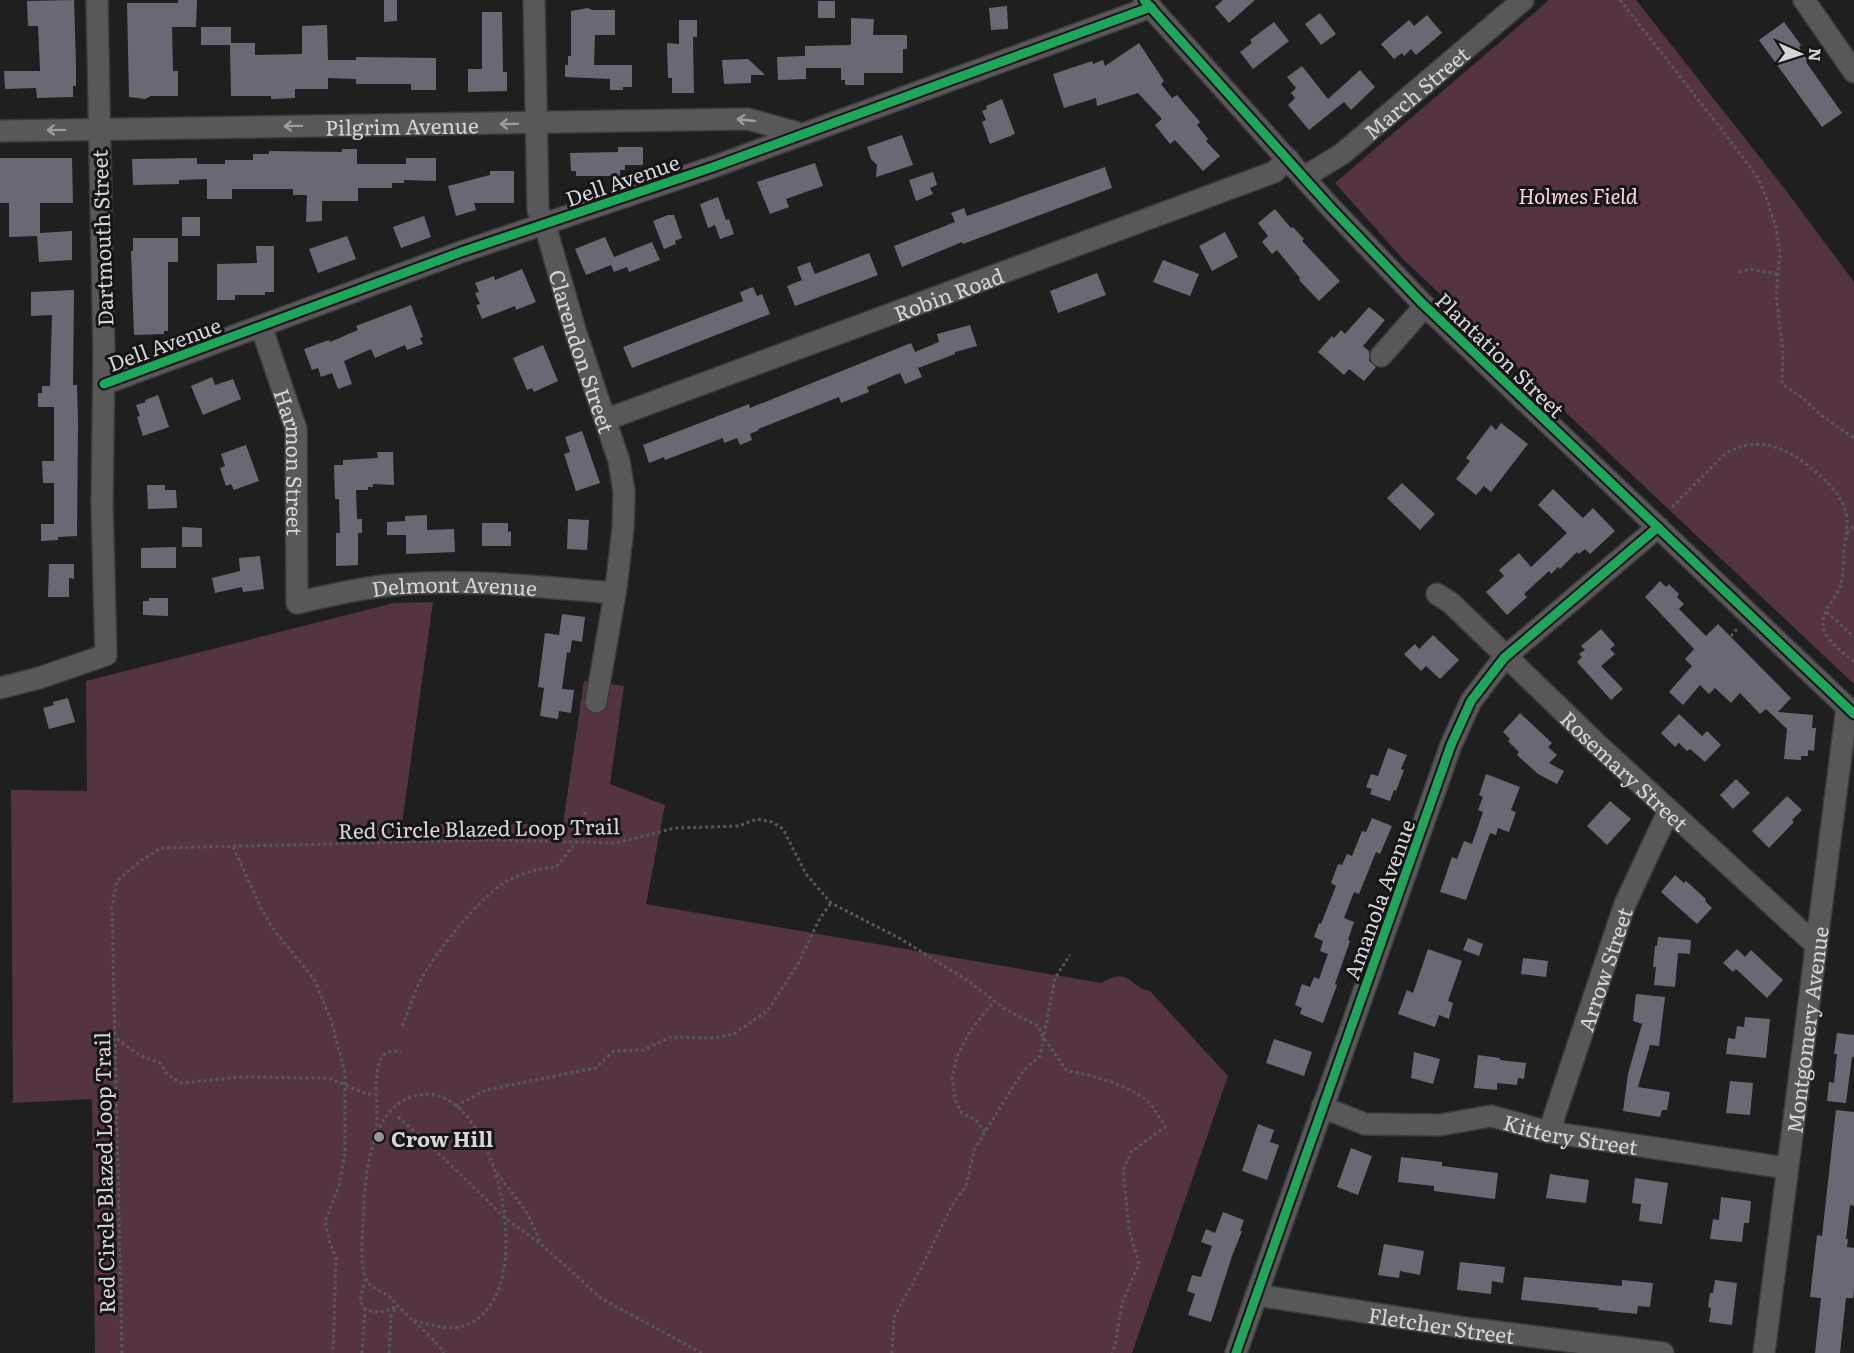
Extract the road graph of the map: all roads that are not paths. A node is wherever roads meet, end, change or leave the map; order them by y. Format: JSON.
{"nodes":[{"id":1,"x":97,"y":0,"type":"edge"},
{"id":2,"x":534,"y":0,"type":"edge"},
{"id":3,"x":1523,"y":0,"type":"edge"},
{"id":4,"x":1804,"y":0,"type":"edge"},
{"id":5,"x":1147,"y":4,"type":"edge"},
{"id":6,"x":1854,"y":72,"type":"edge"},
{"id":7,"x":535,"y":123,"type":"junction"},
{"id":8,"x":98,"y":129,"type":"junction"},
{"id":9,"x":0,"y":131,"type":"edge"},
{"id":10,"x":802,"y":134,"type":"junction"},
{"id":11,"x":1288,"y":159,"type":"junction"},
{"id":12,"x":1304,"y":177,"type":"junction"},
{"id":13,"x":545,"y":225,"type":"junction"},
{"id":14,"x":1425,"y":306,"type":"junction"},
{"id":15,"x":261,"y":326,"type":"junction"},
{"id":16,"x":1381,"y":356,"type":"dead end"},
{"id":17,"x":104,"y":384,"type":"junction"},
{"id":18,"x":605,"y":420,"type":"junction"},
{"id":19,"x":1658,"y":526,"type":"junction"},
{"id":20,"x":615,"y":593,"type":"junction"},
{"id":21,"x":1437,"y":594,"type":"dead end"},
{"id":22,"x":297,"y":603,"type":"joint"},
{"id":23,"x":1506,"y":656,"type":"junction"},
{"id":24,"x":0,"y":688,"type":"edge"},
{"id":25,"x":596,"y":702,"type":"dead end"},
{"id":26,"x":1850,"y":710,"type":"edge"},
{"id":27,"x":1669,"y":810,"type":"junction"},
{"id":28,"x":1816,"y":945,"type":"junction"},
{"id":29,"x":1322,"y":1107,"type":"junction"},
{"id":30,"x":1549,"y":1132,"type":"junction"},
{"id":31,"x":1786,"y":1168,"type":"junction"},
{"id":32,"x":1256,"y":1295,"type":"junction"},
{"id":33,"x":1236,"y":1353,"type":"edge"},
{"id":34,"x":1663,"y":1353,"type":"edge"},
{"id":35,"x":1764,"y":1353,"type":"edge"}],
"edges":[{"from":1,"to":8,"type":"street","name":"Dartmouth Street"},
{"from":2,"to":7,"type":"street","name":"Clarendon Street"},
{"from":3,"to":12,"type":"street","name":"March Street"},
{"from":4,"to":6,"type":"street"},
{"from":5,"to":10,"type":"street","name":"Dell Avenue"},
{"from":5,"to":11,"type":"street","name":"Plantation Street"},
{"from":7,"to":8,"type":"street","name":"Pilgrim Avenue","one_way":true},
{"from":10,"to":7,"type":"street","name":"Pilgrim Avenue","one_way":true},
{"from":7,"to":13,"type":"street","name":"Clarendon Street"},
{"from":8,"to":9,"type":"street","name":"Pilgrim Avenue","one_way":true},
{"from":8,"to":17,"type":"street","name":"Dartmouth Street"},
{"from":10,"to":13,"type":"street","name":"Dell Avenue"},
{"from":11,"to":12,"type":"street","name":"Plantation Street"},
{"from":11,"to":18,"type":"street","name":"Robin Road"},
{"from":12,"to":14,"type":"street","name":"Plantation Street"},
{"from":13,"to":15,"type":"street","name":"Dell Avenue"},
{"from":13,"to":18,"type":"street","name":"Clarendon Street"},
{"from":14,"to":16,"type":"street"},
{"from":14,"to":19,"type":"street","name":"Plantation Street"},
{"from":15,"to":17,"type":"street","name":"Dell Avenue"},
{"from":15,"to":22,"type":"street","name":"Harmon Street"},
{"from":17,"to":24,"type":"street","name":"Dartmouth Street"},
{"from":18,"to":20,"type":"street","name":"Clarendon Street"},
{"from":19,"to":23,"type":"street","name":"Amanola Avenue"},
{"from":19,"to":26,"type":"street","name":"Plantation Street"},
{"from":20,"to":22,"type":"street","name":"Delmont Avenue"},
{"from":20,"to":25,"type":"street","name":"Clarendon Street"},
{"from":21,"to":23,"type":"street","name":"Rosemary Street"},
{"from":23,"to":27,"type":"street","name":"Rosemary Street"},
{"from":23,"to":29,"type":"street","name":"Amanola Avenue"},
{"from":26,"to":28,"type":"street","name":"Montgomery Avenue"},
{"from":27,"to":28,"type":"street","name":"Rosemary Street"},
{"from":27,"to":30,"type":"street","name":"Arrow Street"},
{"from":28,"to":31,"type":"street","name":"Montgomery Avenue"},
{"from":29,"to":30,"type":"street","name":"Kittery Street"},
{"from":29,"to":32,"type":"street","name":"Amanola Avenue"},
{"from":30,"to":31,"type":"street","name":"Kittery Street"},
{"from":31,"to":35,"type":"street","name":"Montgomery Avenue"},
{"from":32,"to":33,"type":"street","name":"Amanola Avenue"},
{"from":32,"to":34,"type":"street","name":"Fletcher Street"}]}
